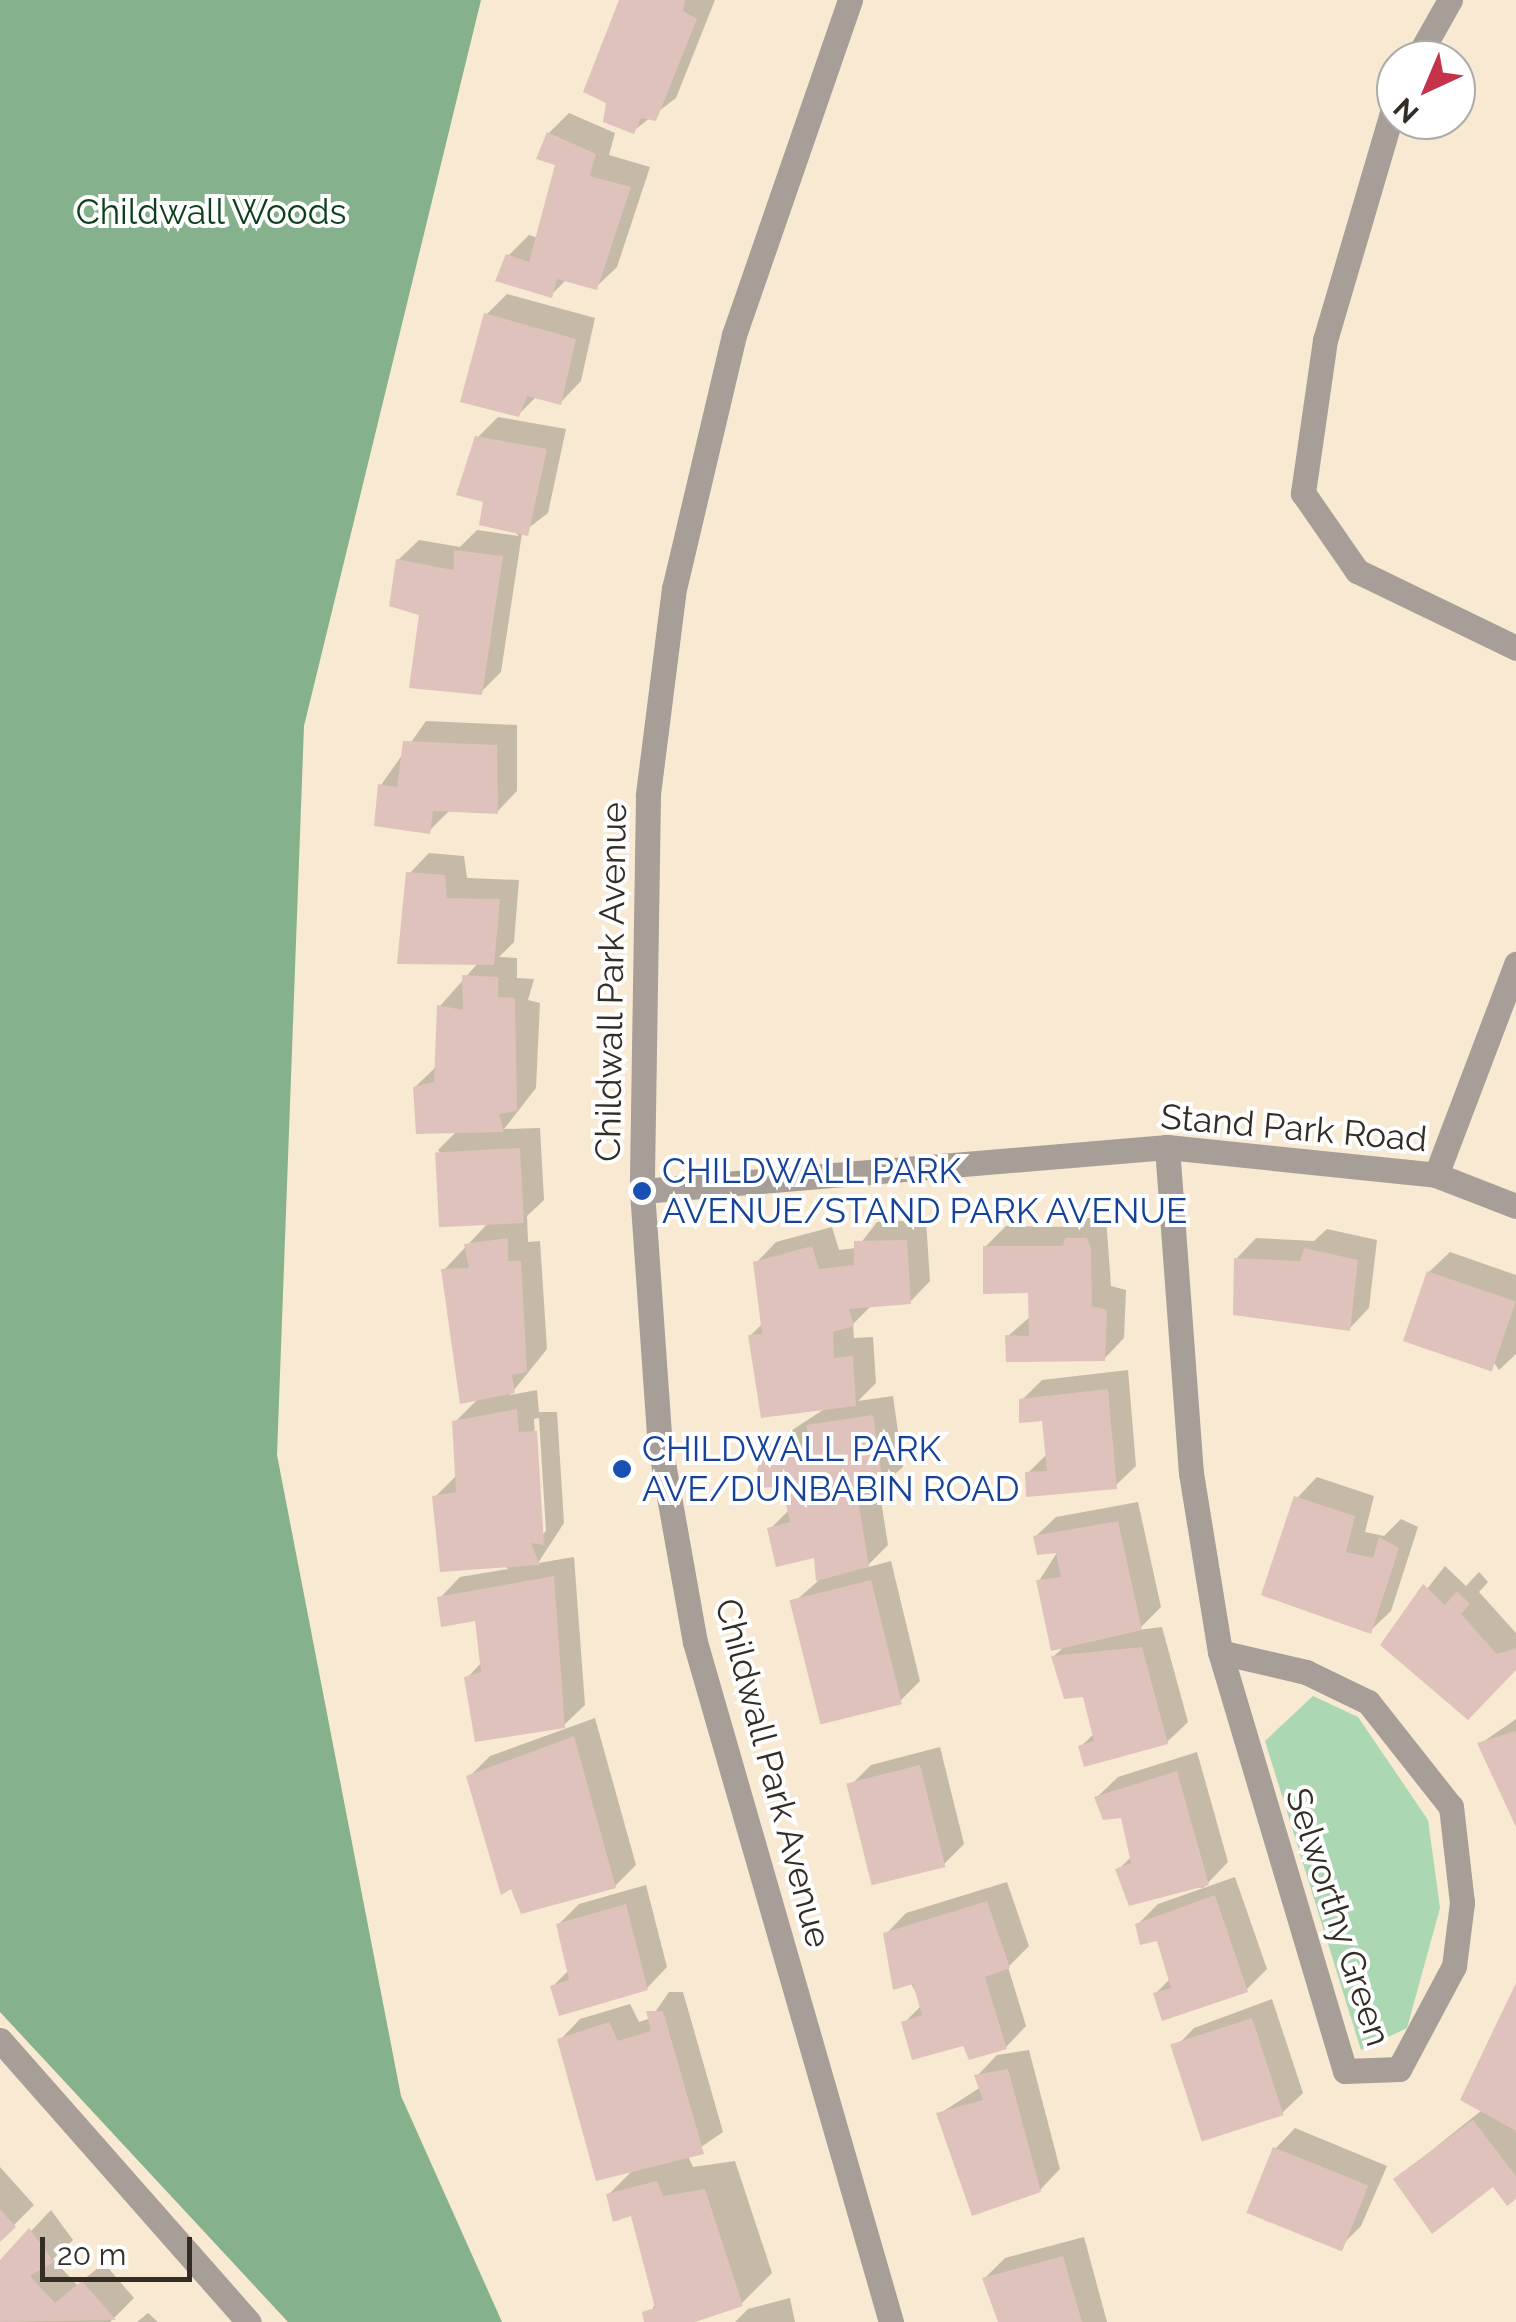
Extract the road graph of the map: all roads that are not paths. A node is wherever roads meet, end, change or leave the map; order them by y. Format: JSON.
{"nodes":[{"id":1,"x":850,"y":0,"type":"edge"},
{"id":2,"x":1450,"y":0,"type":"edge"},
{"id":3,"x":1427,"y":40,"type":"edge"},
{"id":4,"x":1384,"y":140,"type":"edge"},
{"id":5,"x":1516,"y":648,"type":"edge"},
{"id":6,"x":1516,"y":964,"type":"edge"},
{"id":7,"x":1167,"y":1147,"type":"junction"},
{"id":8,"x":1436,"y":1175,"type":"junction"},
{"id":9,"x":642,"y":1192,"type":"junction"},
{"id":10,"x":1516,"y":1206,"type":"edge"},
{"id":11,"x":1220,"y":1652,"type":"junction"},
{"id":12,"x":0,"y":2040,"type":"edge"},
{"id":13,"x":249,"y":2322,"type":"edge"},
{"id":14,"x":891,"y":2322,"type":"edge"}],
"edges":[{"from":1,"to":9,"type":"street","name":"Childwall Park Avenue"},
{"from":2,"to":3,"type":"street"},
{"from":4,"to":5,"type":"street"},
{"from":6,"to":8,"type":"street"},
{"from":7,"to":8,"type":"street","name":"Stand Park Road"},
{"from":7,"to":9,"type":"street","name":"Stand Park Road"},
{"from":7,"to":11,"type":"street","name":"Selworthy Green"},
{"from":8,"to":10,"type":"street","name":"Stand Park Road"},
{"from":9,"to":14,"type":"street","name":"Childwall Park Avenue"},
{"from":11,"to":11,"type":"street","name":"Selworthy Green"},
{"from":12,"to":13,"type":"street"}]}
